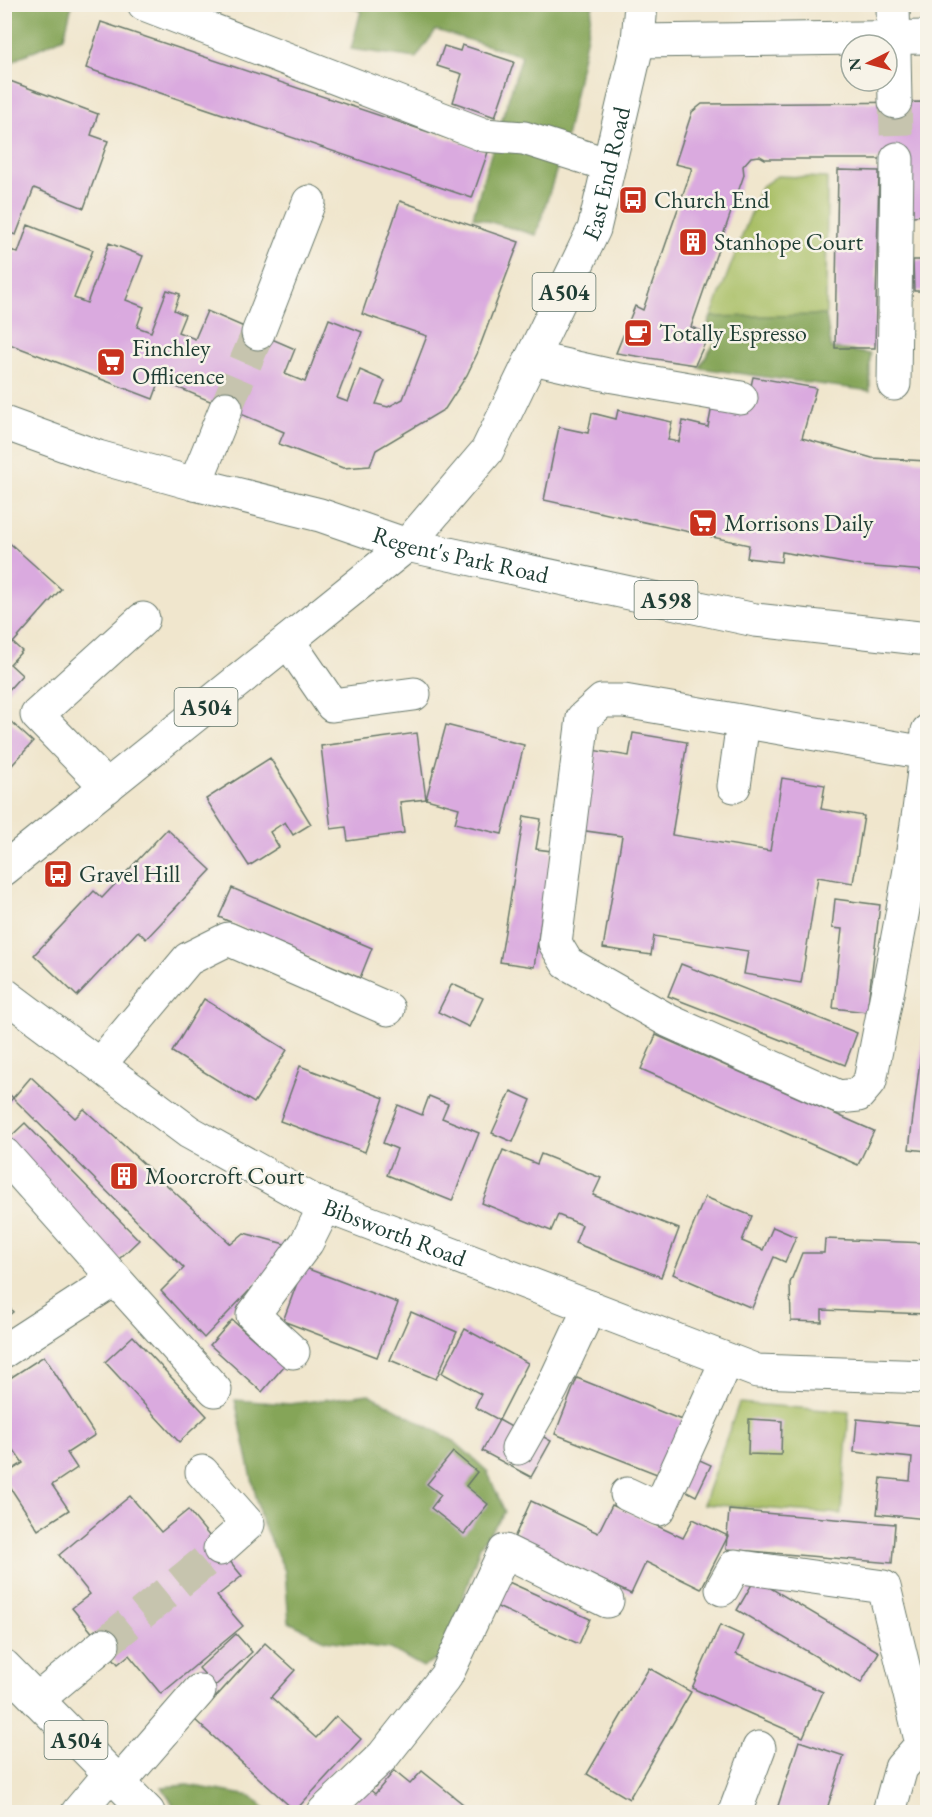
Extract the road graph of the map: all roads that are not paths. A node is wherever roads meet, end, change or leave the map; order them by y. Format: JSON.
{"nodes":[{"id":1,"x":144,"y":4,"type":"edge"},
{"id":2,"x":641,"y":4,"type":"edge"},
{"id":3,"x":893,"y":4,"type":"edge"},
{"id":4,"x":894,"y":33,"type":"edge"},
{"id":5,"x":899,"y":37,"type":"edge"},
{"id":6,"x":927,"y":37,"type":"edge"},
{"id":7,"x":839,"y":38,"type":"edge"},
{"id":8,"x":638,"y":41,"type":"junction"},
{"id":9,"x":895,"y":93,"type":"edge"},
{"id":10,"x":895,"y":102,"type":"tunnel mouth"},
{"id":11,"x":897,"y":159,"type":"tunnel mouth"},
{"id":12,"x":609,"y":165,"type":"junction"},
{"id":13,"x":309,"y":202,"type":"dead end"},
{"id":14,"x":258,"y":333,"type":"tunnel mouth"},
{"id":15,"x":532,"y":358,"type":"junction"},
{"id":16,"x":894,"y":384,"type":"dead end"},
{"id":17,"x":741,"y":398,"type":"dead end"},
{"id":18,"x":226,"y":408,"type":"tunnel mouth"},
{"id":19,"x":4,"y":423,"type":"edge"},
{"id":20,"x":195,"y":484,"type":"junction"},
{"id":21,"x":407,"y":545,"type":"junction"},
{"id":22,"x":143,"y":619,"type":"dead end"},
{"id":23,"x":927,"y":639,"type":"edge"},
{"id":24,"x":288,"y":641,"type":"junction"},
{"id":25,"x":414,"y":694,"type":"dead end"},
{"id":26,"x":743,"y":722,"type":"junction"},
{"id":27,"x":927,"y":742,"type":"edge"},
{"id":28,"x":734,"y":786,"type":"dead end"},
{"id":29,"x":106,"y":787,"type":"junction"},
{"id":30,"x":4,"y":869,"type":"edge"},
{"id":31,"x":4,"y":994,"type":"edge"},
{"id":32,"x":388,"y":1009,"type":"dead end"},
{"id":33,"x":100,"y":1064,"type":"junction"},
{"id":34,"x":4,"y":1154,"type":"edge"},
{"id":35,"x":325,"y":1206,"type":"junction"},
{"id":36,"x":115,"y":1279,"type":"junction"},
{"id":37,"x":590,"y":1307,"type":"junction"},
{"id":38,"x":4,"y":1351,"type":"edge"},
{"id":39,"x":293,"y":1352,"type":"dead end"},
{"id":40,"x":727,"y":1360,"type":"junction"},
{"id":41,"x":927,"y":1377,"type":"edge"},
{"id":42,"x":215,"y":1390,"type":"dead end"},
{"id":43,"x":518,"y":1448,"type":"dead end"},
{"id":44,"x":202,"y":1472,"type":"dead end"},
{"id":45,"x":627,"y":1494,"type":"dead end"},
{"id":46,"x":220,"y":1549,"type":"tunnel mouth"},
{"id":47,"x":722,"y":1589,"type":"dead end"},
{"id":48,"x":608,"y":1602,"type":"dead end"},
{"id":49,"x":103,"y":1645,"type":"tunnel mouth"},
{"id":50,"x":4,"y":1666,"type":"edge"},
{"id":51,"x":199,"y":1691,"type":"dead end"},
{"id":52,"x":37,"y":1700,"type":"junction"},
{"id":53,"x":925,"y":1743,"type":"edge"},
{"id":54,"x":759,"y":1748,"type":"dead end"},
{"id":55,"x":115,"y":1778,"type":"junction"},
{"id":56,"x":78,"y":1812,"type":"edge"},
{"id":57,"x":148,"y":1812,"type":"edge"},
{"id":58,"x":324,"y":1812,"type":"edge"},
{"id":59,"x":735,"y":1812,"type":"edge"},
{"id":60,"x":889,"y":1812,"type":"edge"}],
"edges":[{"from":1,"to":12,"type":"main road"},
{"from":2,"to":8,"type":"main road","name":"East End Road","number":"A504"},
{"from":3,"to":4,"type":"main road"},
{"from":5,"to":6,"type":"main road"},
{"from":7,"to":8,"type":"main road"},
{"from":8,"to":12,"type":"main road","name":"East End Road","number":"A504"},
{"from":9,"to":10,"type":"main road"},
{"from":11,"to":16,"type":"main road"},
{"from":12,"to":15,"type":"main road","name":"East End Road","number":"A504"},
{"from":13,"to":14,"type":"main road"},
{"from":15,"to":17,"type":"main road"},
{"from":15,"to":21,"type":"main road","name":"East End Road","number":"A504"},
{"from":18,"to":20,"type":"main road"},
{"from":19,"to":20,"type":"main road","name":"Regent's Park Road","number":"A598"},
{"from":20,"to":21,"type":"main road","name":"Regent's Park Road","number":"A598"},
{"from":21,"to":23,"type":"main road","name":"Regent's Park Road","number":"A598"},
{"from":21,"to":24,"type":"main road","number":"A504"},
{"from":22,"to":29,"type":"main road"},
{"from":24,"to":25,"type":"main road"},
{"from":24,"to":29,"type":"main road","number":"A504"},
{"from":26,"to":27,"type":"main road"},
{"from":26,"to":27,"type":"main road"},
{"from":26,"to":28,"type":"main road"},
{"from":29,"to":30,"type":"main road","number":"A504"},
{"from":31,"to":33,"type":"main road","name":"Bibsworth Road"},
{"from":32,"to":33,"type":"main road"},
{"from":33,"to":35,"type":"main road","name":"Bibsworth Road"},
{"from":34,"to":36,"type":"main road"},
{"from":35,"to":37,"type":"main road","name":"Bibsworth Road"},
{"from":35,"to":39,"type":"main road"},
{"from":36,"to":38,"type":"main road"},
{"from":36,"to":42,"type":"main road"},
{"from":37,"to":40,"type":"main road","name":"Bibsworth Road"},
{"from":37,"to":43,"type":"main road"},
{"from":40,"to":41,"type":"main road","name":"Bibsworth Road"},
{"from":40,"to":45,"type":"main road"},
{"from":44,"to":46,"type":"main road"},
{"from":47,"to":53,"type":"main road"},
{"from":48,"to":58,"type":"main road"},
{"from":49,"to":52,"type":"main road"},
{"from":50,"to":52,"type":"main road","number":"A504"},
{"from":51,"to":55,"type":"main road"},
{"from":52,"to":55,"type":"main road","number":"A504"},
{"from":53,"to":60,"type":"main road"},
{"from":54,"to":59,"type":"main road"},
{"from":55,"to":56,"type":"main road"},
{"from":55,"to":57,"type":"main road","number":"A504"}]}
